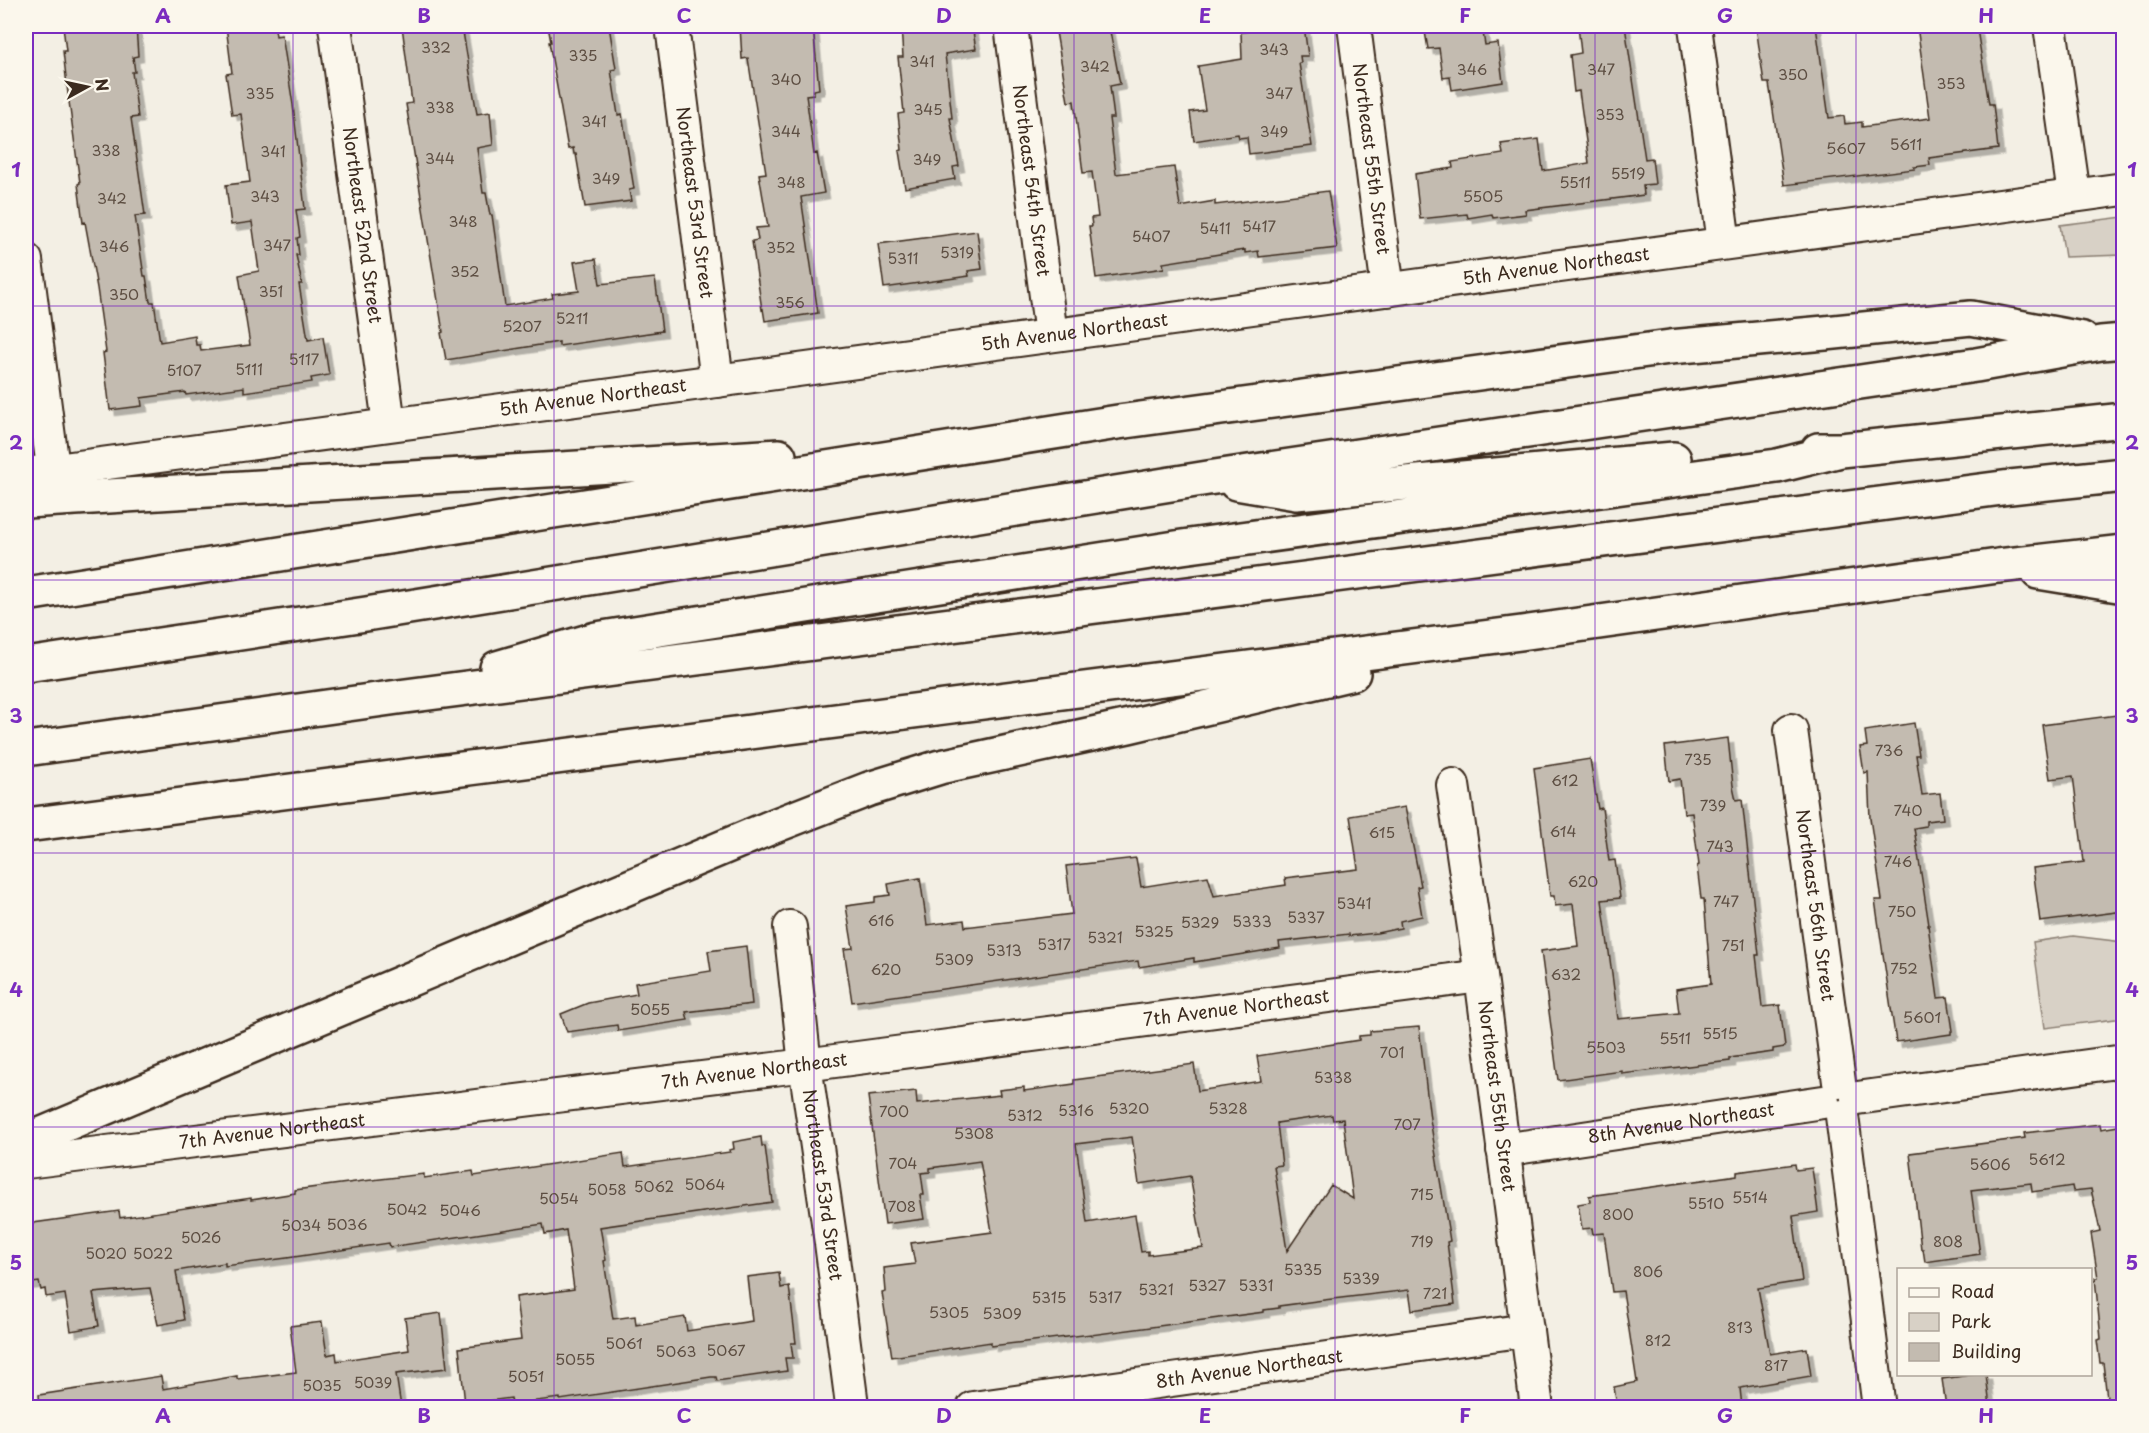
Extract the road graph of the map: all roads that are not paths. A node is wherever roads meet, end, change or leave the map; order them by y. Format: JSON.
{"nodes":[{"id":1,"x":335,"y":26,"type":"edge"},
{"id":2,"x":672,"y":26,"type":"edge"},
{"id":3,"x":1011,"y":26,"type":"edge"},
{"id":4,"x":1354,"y":26,"type":"edge"},
{"id":5,"x":1695,"y":26,"type":"edge"},
{"id":6,"x":2050,"y":26,"type":"edge"},
{"id":7,"x":2124,"y":189,"type":"edge"},
{"id":8,"x":2074,"y":195,"type":"junction"},
{"id":9,"x":1724,"y":243,"type":"junction"},
{"id":10,"x":26,"y":260,"type":"edge"},
{"id":11,"x":1388,"y":290,"type":"junction"},
{"id":12,"x":1051,"y":335,"type":"junction"},
{"id":13,"x":2112,"y":342,"type":"edge"},
{"id":14,"x":717,"y":381,"type":"junction"},
{"id":15,"x":2124,"y":420,"type":"edge"},
{"id":16,"x":1118,"y":422,"type":"junction"},
{"id":17,"x":389,"y":424,"type":"junction"},
{"id":18,"x":1841,"y":450,"type":"junction"},
{"id":19,"x":39,"y":471,"type":"edge"},
{"id":20,"x":2124,"y":475,"type":"edge"},
{"id":21,"x":1208,"y":478,"type":"junction"},
{"id":22,"x":26,"y":501,"type":"edge"},
{"id":23,"x":2124,"y":552,"type":"edge"},
{"id":24,"x":1998,"y":566,"type":"junction"},
{"id":25,"x":2124,"y":586,"type":"edge"},
{"id":26,"x":26,"y":594,"type":"edge"},
{"id":27,"x":1521,"y":633,"type":"junction"},
{"id":28,"x":26,"y":665,"type":"edge"},
{"id":29,"x":398,"y":697,"type":"junction"},
{"id":30,"x":1791,"y":730,"type":"dead end"},
{"id":31,"x":26,"y":749,"type":"edge"},
{"id":32,"x":1453,"y":785,"type":"dead end"},
{"id":33,"x":26,"y":825,"type":"edge"},
{"id":34,"x":790,"y":927,"type":"dead end"},
{"id":35,"x":1481,"y":976,"type":"junction"},
{"id":36,"x":2124,"y":1061,"type":"edge"},
{"id":37,"x":805,"y":1065,"type":"junction"},
{"id":38,"x":1840,"y":1100,"type":"junction"},
{"id":39,"x":26,"y":1141,"type":"edge"},
{"id":40,"x":1503,"y":1150,"type":"junction"},
{"id":41,"x":26,"y":1162,"type":"edge"},
{"id":42,"x":1527,"y":1330,"type":"junction"},
{"id":43,"x":852,"y":1407,"type":"edge"},
{"id":44,"x":973,"y":1407,"type":"edge"},
{"id":45,"x":1537,"y":1407,"type":"edge"},
{"id":46,"x":1879,"y":1407,"type":"edge"}],
"edges":[{"from":1,"to":17,"type":"street","name":"Northeast 52nd Street"},
{"from":2,"to":14,"type":"street","name":"Northeast 53rd Street"},
{"from":3,"to":12,"type":"street","name":"Northeast 54th Street"},
{"from":4,"to":11,"type":"street","name":"Northeast 55th Street"},
{"from":5,"to":9,"type":"street"},
{"from":6,"to":8,"type":"street"},
{"from":7,"to":8,"type":"street","name":"5th Avenue Northeast"},
{"from":8,"to":9,"type":"street","name":"5th Avenue Northeast"},
{"from":9,"to":11,"type":"street","name":"5th Avenue Northeast"},
{"from":10,"to":19,"type":"street"},
{"from":11,"to":12,"type":"street","name":"5th Avenue Northeast"},
{"from":12,"to":14,"type":"street","name":"5th Avenue Northeast"},
{"from":13,"to":16,"type":"highway"},
{"from":13,"to":21,"type":"highway"},
{"from":14,"to":17,"type":"street","name":"5th Avenue Northeast"},
{"from":15,"to":18,"type":"highway"},
{"from":16,"to":22,"type":"highway"},
{"from":16,"to":26,"type":"highway"},
{"from":17,"to":19,"type":"street","name":"5th Avenue Northeast"},
{"from":18,"to":21,"type":"highway"},
{"from":18,"to":29,"type":"highway"},
{"from":20,"to":29,"type":"highway"},
{"from":21,"to":28,"type":"highway"},
{"from":23,"to":24,"type":"highway"},
{"from":24,"to":25,"type":"highway"},
{"from":24,"to":27,"type":"highway"},
{"from":27,"to":33,"type":"highway"},
{"from":27,"to":39,"type":"highway"},
{"from":29,"to":31,"type":"highway"},
{"from":30,"to":38,"type":"street","name":"Northeast 56th Street"},
{"from":32,"to":35,"type":"street","name":"Northeast 55th Street"},
{"from":34,"to":37,"type":"street","name":"Northeast 53rd Street"},
{"from":35,"to":37,"type":"street","name":"7th Avenue Northeast"},
{"from":35,"to":40,"type":"street","name":"Northeast 55th Street"},
{"from":36,"to":38,"type":"street","name":"8th Avenue Northeast"},
{"from":37,"to":41,"type":"street","name":"7th Avenue Northeast"},
{"from":37,"to":43,"type":"street","name":"Northeast 53rd Street"},
{"from":38,"to":40,"type":"street","name":"8th Avenue Northeast"},
{"from":38,"to":46,"type":"street","name":"Northeast 56th Street"},
{"from":40,"to":42,"type":"street","name":"Northeast 55th Street"},
{"from":42,"to":44,"type":"street","name":"8th Avenue Northeast"},
{"from":42,"to":45,"type":"street","name":"Northeast 55th Street"}]}
